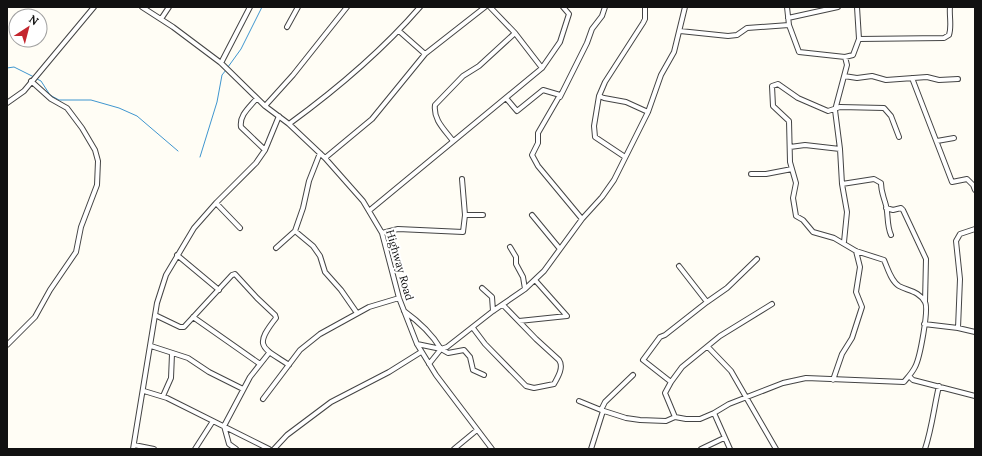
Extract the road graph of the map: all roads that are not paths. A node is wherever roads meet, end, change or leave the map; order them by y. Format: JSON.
{"nodes":[{"id":1,"x":94,"y":7,"type":"edge"},
{"id":2,"x":142,"y":7,"type":"edge"},
{"id":3,"x":169,"y":7,"type":"edge"},
{"id":4,"x":250,"y":7,"type":"edge"},
{"id":5,"x":298,"y":7,"type":"edge"},
{"id":6,"x":347,"y":7,"type":"edge"},
{"id":7,"x":420,"y":7,"type":"edge"},
{"id":8,"x":485,"y":7,"type":"edge"},
{"id":9,"x":490,"y":7,"type":"edge"},
{"id":10,"x":563,"y":7,"type":"edge"},
{"id":11,"x":605,"y":7,"type":"edge"},
{"id":12,"x":644,"y":7,"type":"edge"},
{"id":13,"x":685,"y":7,"type":"edge"},
{"id":14,"x":787,"y":7,"type":"edge"},
{"id":15,"x":838,"y":7,"type":"edge"},
{"id":16,"x":857,"y":7,"type":"edge"},
{"id":17,"x":950,"y":7,"type":"edge"},
{"id":18,"x":830,"y":8,"type":"edge"},
{"id":19,"x":788,"y":18,"type":"junction"},
{"id":20,"x":161,"y":19,"type":"junction"},
{"id":21,"x":789,"y":25,"type":"junction"},
{"id":22,"x":287,"y":27,"type":"dead end"},
{"id":23,"x":399,"y":31,"type":"junction"},
{"id":24,"x":680,"y":31,"type":"junction"},
{"id":25,"x":515,"y":33,"type":"junction"},
{"id":26,"x":859,"y":39,"type":"junction"},
{"id":27,"x":426,"y":54,"type":"junction"},
{"id":28,"x":845,"y":57,"type":"junction"},
{"id":29,"x":222,"y":64,"type":"junction"},
{"id":30,"x":542,"y":68,"type":"junction"},
{"id":31,"x":844,"y":76,"type":"junction"},
{"id":32,"x":912,"y":78,"type":"junction"},
{"id":33,"x":958,"y":80,"type":"dead end"},
{"id":34,"x":31,"y":81,"type":"junction"},
{"id":35,"x":599,"y":96,"type":"junction"},
{"id":36,"x":258,"y":98,"type":"junction"},
{"id":37,"x":506,"y":98,"type":"junction"},
{"id":38,"x":7,"y":103,"type":"edge"},
{"id":39,"x":266,"y":106,"type":"junction"},
{"id":40,"x":835,"y":110,"type":"junction"},
{"id":41,"x":648,"y":112,"type":"junction"},
{"id":42,"x":279,"y":116,"type":"junction"},
{"id":43,"x":289,"y":124,"type":"junction"},
{"id":44,"x":538,"y":136,"type":"junction"},
{"id":45,"x":899,"y":137,"type":"dead end"},
{"id":46,"x":954,"y":138,"type":"dead end"},
{"id":47,"x":453,"y":141,"type":"junction"},
{"id":48,"x":937,"y":141,"type":"junction"},
{"id":49,"x":790,"y":147,"type":"junction"},
{"id":50,"x":840,"y":149,"type":"junction"},
{"id":51,"x":265,"y":150,"type":"junction"},
{"id":52,"x":320,"y":153,"type":"junction"},
{"id":53,"x":625,"y":157,"type":"junction"},
{"id":54,"x":325,"y":158,"type":"junction"},
{"id":55,"x":792,"y":169,"type":"junction"},
{"id":56,"x":751,"y":174,"type":"dead end"},
{"id":57,"x":462,"y":179,"type":"dead end"},
{"id":58,"x":842,"y":184,"type":"junction"},
{"id":59,"x":975,"y":190,"type":"edge"},
{"id":60,"x":216,"y":203,"type":"junction"},
{"id":61,"x":886,"y":208,"type":"junction"},
{"id":62,"x":370,"y":210,"type":"junction"},
{"id":63,"x":465,"y":215,"type":"junction"},
{"id":64,"x":483,"y":215,"type":"dead end"},
{"id":65,"x":532,"y":215,"type":"dead end"},
{"id":66,"x":582,"y":218,"type":"junction"},
{"id":67,"x":240,"y":228,"type":"dead end"},
{"id":68,"x":975,"y":229,"type":"edge"},
{"id":69,"x":295,"y":231,"type":"junction"},
{"id":70,"x":382,"y":233,"type":"junction"},
{"id":71,"x":891,"y":235,"type":"dead end"},
{"id":72,"x":844,"y":242,"type":"junction"},
{"id":73,"x":510,"y":247,"type":"dead end"},
{"id":74,"x":276,"y":248,"type":"dead end"},
{"id":75,"x":560,"y":249,"type":"junction"},
{"id":76,"x":856,"y":251,"type":"junction"},
{"id":77,"x":177,"y":255,"type":"junction"},
{"id":78,"x":756,"y":260,"type":"dead end"},
{"id":79,"x":679,"y":266,"type":"dead end"},
{"id":80,"x":535,"y":280,"type":"junction"},
{"id":81,"x":482,"y":288,"type":"dead end"},
{"id":82,"x":525,"y":289,"type":"junction"},
{"id":83,"x":219,"y":290,"type":"junction"},
{"id":84,"x":399,"y":298,"type":"junction"},
{"id":85,"x":707,"y":302,"type":"junction"},
{"id":86,"x":925,"y":302,"type":"junction"},
{"id":87,"x":772,"y":304,"type":"dead end"},
{"id":88,"x":503,"y":305,"type":"junction"},
{"id":89,"x":404,"y":311,"type":"junction"},
{"id":90,"x":493,"y":311,"type":"junction"},
{"id":91,"x":357,"y":313,"type":"junction"},
{"id":92,"x":155,"y":316,"type":"junction"},
{"id":93,"x":192,"y":317,"type":"junction"},
{"id":94,"x":519,"y":321,"type":"junction"},
{"id":95,"x":924,"y":324,"type":"junction"},
{"id":96,"x":473,"y":328,"type":"junction"},
{"id":97,"x":958,"y":328,"type":"junction"},
{"id":98,"x":975,"y":332,"type":"edge"},
{"id":99,"x":417,"y":344,"type":"junction"},
{"id":100,"x":7,"y":345,"type":"edge"},
{"id":101,"x":151,"y":346,"type":"junction"},
{"id":102,"x":708,"y":347,"type":"junction"},
{"id":103,"x":441,"y":349,"type":"junction"},
{"id":104,"x":421,"y":352,"type":"junction"},
{"id":105,"x":270,"y":353,"type":"junction"},
{"id":106,"x":172,"y":354,"type":"junction"},
{"id":107,"x":260,"y":364,"type":"junction"},
{"id":108,"x":429,"y":364,"type":"junction"},
{"id":109,"x":289,"y":365,"type":"junction"},
{"id":110,"x":484,"y":375,"type":"dead end"},
{"id":111,"x":633,"y":375,"type":"dead end"},
{"id":112,"x":909,"y":376,"type":"junction"},
{"id":113,"x":833,"y":380,"type":"junction"},
{"id":114,"x":670,"y":382,"type":"junction"},
{"id":115,"x":939,"y":386,"type":"junction"},
{"id":116,"x":243,"y":389,"type":"junction"},
{"id":117,"x":144,"y":391,"type":"junction"},
{"id":118,"x":163,"y":396,"type":"junction"},
{"id":119,"x":975,"y":396,"type":"edge"},
{"id":120,"x":748,"y":397,"type":"junction"},
{"id":121,"x":263,"y":399,"type":"dead end"},
{"id":122,"x":579,"y":401,"type":"dead end"},
{"id":123,"x":602,"y":411,"type":"junction"},
{"id":124,"x":714,"y":413,"type":"junction"},
{"id":125,"x":675,"y":417,"type":"junction"},
{"id":126,"x":213,"y":421,"type":"junction"},
{"id":127,"x":224,"y":426,"type":"junction"},
{"id":128,"x":477,"y":430,"type":"junction"},
{"id":129,"x":724,"y":438,"type":"junction"},
{"id":130,"x":134,"y":447,"type":"edge"},
{"id":131,"x":154,"y":449,"type":"edge"},
{"id":132,"x":195,"y":449,"type":"edge"},
{"id":133,"x":236,"y":449,"type":"edge"},
{"id":134,"x":269,"y":449,"type":"edge"},
{"id":135,"x":274,"y":449,"type":"edge"},
{"id":136,"x":454,"y":449,"type":"edge"},
{"id":137,"x":492,"y":449,"type":"edge"},
{"id":138,"x":591,"y":449,"type":"edge"},
{"id":139,"x":701,"y":449,"type":"edge"},
{"id":140,"x":730,"y":449,"type":"edge"},
{"id":141,"x":776,"y":449,"type":"edge"},
{"id":142,"x":925,"y":449,"type":"edge"}],
"edges":[{"from":1,"to":34,"type":"street"},
{"from":2,"to":20,"type":"street","name":"Highway Road"},
{"from":3,"to":20,"type":"street"},
{"from":4,"to":29,"type":"street"},
{"from":5,"to":22,"type":"street"},
{"from":6,"to":39,"type":"street"},
{"from":7,"to":23,"type":"street"},
{"from":8,"to":27,"type":"street"},
{"from":9,"to":25,"type":"street"},
{"from":10,"to":30,"type":"street"},
{"from":11,"to":44,"type":"street"},
{"from":12,"to":35,"type":"street"},
{"from":13,"to":24,"type":"street"},
{"from":14,"to":19,"type":"street"},
{"from":15,"to":18,"type":"street"},
{"from":16,"to":26,"type":"street"},
{"from":17,"to":26,"type":"street"},
{"from":18,"to":19,"type":"street"},
{"from":19,"to":21,"type":"street"},
{"from":20,"to":29,"type":"street","name":"Highway Road"},
{"from":21,"to":24,"type":"street"},
{"from":21,"to":28,"type":"street"},
{"from":23,"to":27,"type":"street"},
{"from":23,"to":43,"type":"street"},
{"from":24,"to":41,"type":"street"},
{"from":25,"to":30,"type":"street"},
{"from":25,"to":47,"type":"street"},
{"from":26,"to":28,"type":"street"},
{"from":27,"to":54,"type":"street"},
{"from":28,"to":31,"type":"street"},
{"from":29,"to":36,"type":"street","name":"Highway Road"},
{"from":30,"to":37,"type":"street"},
{"from":31,"to":32,"type":"street"},
{"from":31,"to":40,"type":"street"},
{"from":32,"to":33,"type":"street"},
{"from":32,"to":48,"type":"street"},
{"from":34,"to":38,"type":"street"},
{"from":34,"to":100,"type":"street"},
{"from":35,"to":41,"type":"street"},
{"from":35,"to":53,"type":"street"},
{"from":36,"to":39,"type":"street","name":"Highway Road"},
{"from":36,"to":51,"type":"street"},
{"from":37,"to":44,"type":"street"},
{"from":37,"to":47,"type":"street"},
{"from":39,"to":42,"type":"street","name":"Highway Road"},
{"from":40,"to":45,"type":"street"},
{"from":40,"to":49,"type":"street"},
{"from":40,"to":50,"type":"street"},
{"from":41,"to":53,"type":"street"},
{"from":42,"to":43,"type":"street","name":"Highway Road"},
{"from":42,"to":51,"type":"street"},
{"from":43,"to":52,"type":"street","name":"Highway Road"},
{"from":44,"to":66,"type":"street"},
{"from":46,"to":48,"type":"street"},
{"from":47,"to":62,"type":"street"},
{"from":48,"to":59,"type":"street"},
{"from":49,"to":50,"type":"street"},
{"from":49,"to":55,"type":"street"},
{"from":50,"to":58,"type":"street"},
{"from":51,"to":60,"type":"street"},
{"from":52,"to":54,"type":"street","name":"Highway Road"},
{"from":52,"to":69,"type":"street"},
{"from":53,"to":66,"type":"street"},
{"from":54,"to":62,"type":"street","name":"Highway Road"},
{"from":55,"to":56,"type":"street"},
{"from":55,"to":72,"type":"street"},
{"from":57,"to":63,"type":"street"},
{"from":58,"to":61,"type":"street"},
{"from":58,"to":72,"type":"street"},
{"from":60,"to":67,"type":"street"},
{"from":60,"to":77,"type":"street"},
{"from":61,"to":71,"type":"street"},
{"from":61,"to":86,"type":"street"},
{"from":62,"to":70,"type":"street","name":"Highway Road"},
{"from":63,"to":64,"type":"street"},
{"from":63,"to":70,"type":"street"},
{"from":65,"to":75,"type":"street"},
{"from":66,"to":75,"type":"street"},
{"from":68,"to":97,"type":"street"},
{"from":69,"to":74,"type":"street"},
{"from":69,"to":91,"type":"street"},
{"from":70,"to":84,"type":"street","name":"Highway Road"},
{"from":72,"to":76,"type":"street"},
{"from":73,"to":82,"type":"street"},
{"from":75,"to":80,"type":"street"},
{"from":76,"to":86,"type":"street"},
{"from":76,"to":113,"type":"street"},
{"from":77,"to":83,"type":"street"},
{"from":77,"to":92,"type":"street"},
{"from":78,"to":85,"type":"street"},
{"from":79,"to":85,"type":"street"},
{"from":80,"to":82,"type":"street"},
{"from":80,"to":94,"type":"street"},
{"from":81,"to":90,"type":"street"},
{"from":82,"to":88,"type":"street"},
{"from":83,"to":93,"type":"street"},
{"from":83,"to":105,"type":"street"},
{"from":84,"to":89,"type":"street","name":"Highway Road"},
{"from":84,"to":91,"type":"street"},
{"from":85,"to":114,"type":"street"},
{"from":86,"to":95,"type":"street"},
{"from":87,"to":102,"type":"street"},
{"from":88,"to":90,"type":"street"},
{"from":88,"to":94,"type":"street"},
{"from":89,"to":99,"type":"street","name":"Highway Road"},
{"from":89,"to":103,"type":"street"},
{"from":90,"to":96,"type":"street"},
{"from":91,"to":109,"type":"street"},
{"from":92,"to":93,"type":"street"},
{"from":92,"to":101,"type":"street"},
{"from":93,"to":107,"type":"street"},
{"from":94,"to":96,"type":"street"},
{"from":95,"to":97,"type":"street"},
{"from":95,"to":112,"type":"street"},
{"from":96,"to":103,"type":"street"},
{"from":97,"to":98,"type":"street"},
{"from":99,"to":103,"type":"street"},
{"from":99,"to":104,"type":"street","name":"Highway Road"},
{"from":101,"to":106,"type":"street"},
{"from":101,"to":117,"type":"street"},
{"from":102,"to":114,"type":"street"},
{"from":102,"to":120,"type":"street"},
{"from":103,"to":108,"type":"street"},
{"from":103,"to":110,"type":"street"},
{"from":104,"to":108,"type":"street","name":"Highway Road"},
{"from":104,"to":135,"type":"street"},
{"from":105,"to":107,"type":"street"},
{"from":105,"to":109,"type":"street"},
{"from":106,"to":116,"type":"street"},
{"from":106,"to":118,"type":"street"},
{"from":107,"to":116,"type":"street"},
{"from":108,"to":128,"type":"street","name":"Highway Road"},
{"from":109,"to":121,"type":"street"},
{"from":111,"to":123,"type":"street"},
{"from":112,"to":113,"type":"street"},
{"from":112,"to":115,"type":"street"},
{"from":113,"to":120,"type":"street"},
{"from":114,"to":125,"type":"street"},
{"from":115,"to":119,"type":"street"},
{"from":115,"to":142,"type":"street"},
{"from":116,"to":127,"type":"street"},
{"from":117,"to":118,"type":"street"},
{"from":117,"to":130,"type":"street"},
{"from":118,"to":126,"type":"street"},
{"from":120,"to":124,"type":"street"},
{"from":120,"to":141,"type":"street"},
{"from":122,"to":123,"type":"street"},
{"from":123,"to":125,"type":"street"},
{"from":123,"to":138,"type":"street"},
{"from":124,"to":125,"type":"street"},
{"from":124,"to":129,"type":"street"},
{"from":126,"to":127,"type":"street"},
{"from":126,"to":132,"type":"street"},
{"from":127,"to":133,"type":"street"},
{"from":127,"to":134,"type":"street"},
{"from":128,"to":136,"type":"street"},
{"from":128,"to":137,"type":"street","name":"Highway Road"},
{"from":129,"to":139,"type":"street"},
{"from":129,"to":140,"type":"street"},
{"from":130,"to":131,"type":"street"}]}
